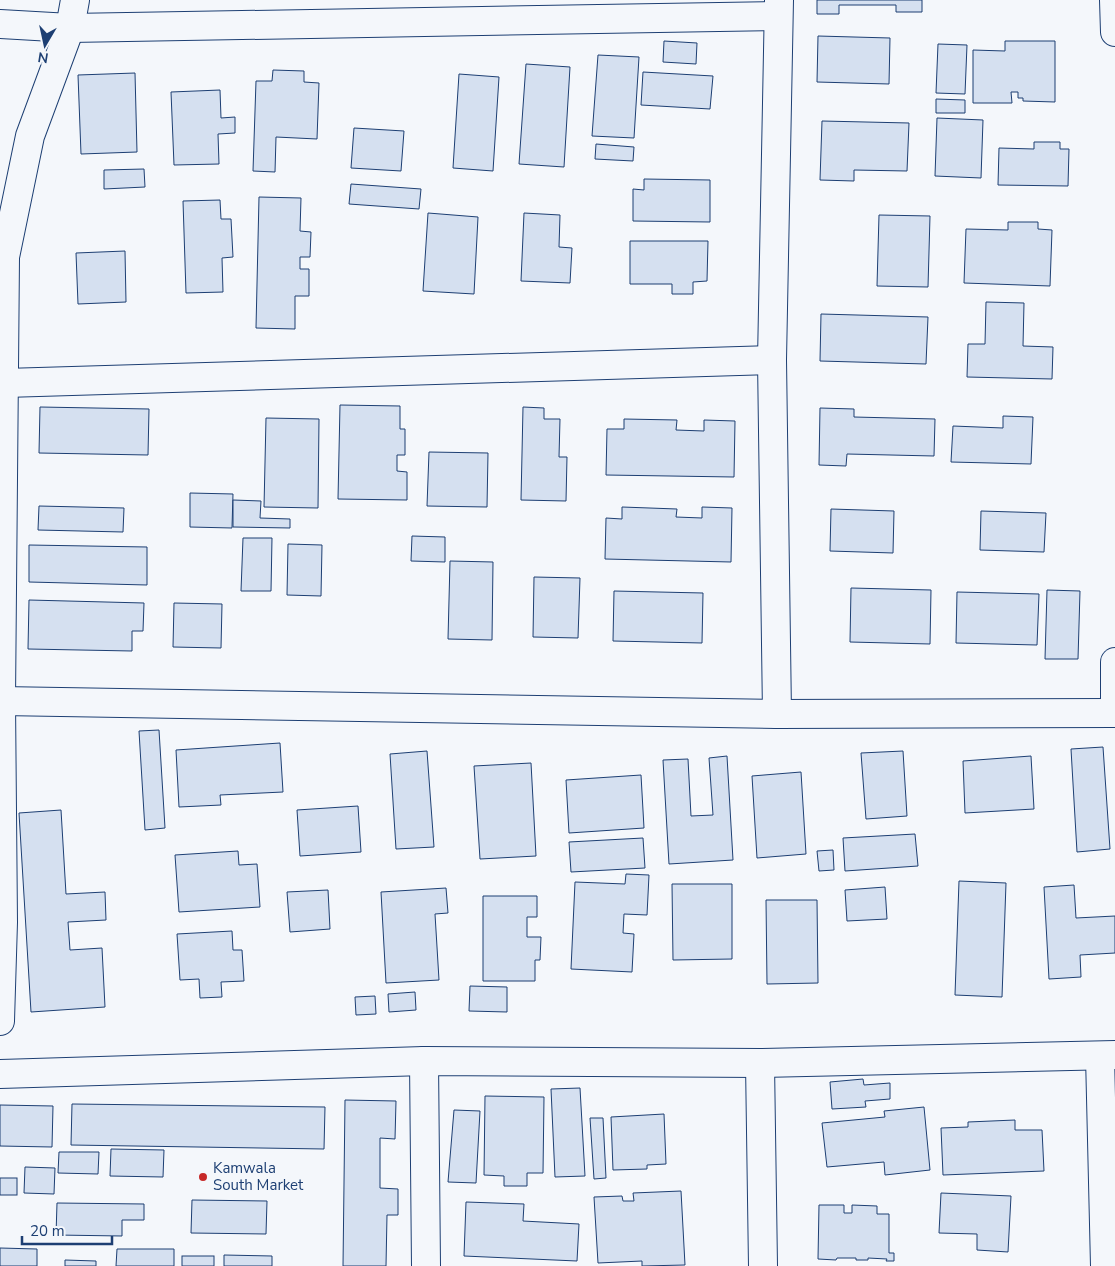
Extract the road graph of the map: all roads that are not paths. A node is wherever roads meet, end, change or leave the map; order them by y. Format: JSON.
{"nodes":[{"id":1,"x":75,"y":0,"type":"edge"},
{"id":2,"x":1114,"y":0,"type":"edge"},
{"id":3,"x":779,"y":8,"type":"edge"},
{"id":4,"x":0,"y":24,"type":"edge"},
{"id":5,"x":70,"y":28,"type":"junction"},
{"id":6,"x":1115,"y":32,"type":"edge"},
{"id":7,"x":772,"y":360,"type":"junction"},
{"id":8,"x":4,"y":384,"type":"junction"},
{"id":9,"x":1115,"y":662,"type":"edge"},
{"id":10,"x":2,"y":701,"type":"junction"},
{"id":11,"x":1115,"y":713,"type":"edge"},
{"id":12,"x":777,"y":714,"type":"junction"},
{"id":13,"x":2,"y":922,"type":"edge"},
{"id":14,"x":0,"y":1021,"type":"edge"},
{"id":15,"x":1107,"y":1055,"type":"edge"},
{"id":16,"x":424,"y":1061,"type":"junction"},
{"id":17,"x":760,"y":1063,"type":"junction"},
{"id":18,"x":0,"y":1074,"type":"edge"},
{"id":19,"x":426,"y":1266,"type":"edge"},
{"id":20,"x":763,"y":1266,"type":"edge"},
{"id":21,"x":1105,"y":1266,"type":"edge"}],
"edges":[{"from":1,"to":5,"type":"street"},
{"from":2,"to":6,"type":"street"},
{"from":3,"to":5,"type":"street"},
{"from":3,"to":7,"type":"street"},
{"from":4,"to":5,"type":"street"},
{"from":5,"to":8,"type":"street"},
{"from":7,"to":8,"type":"street"},
{"from":7,"to":12,"type":"street"},
{"from":8,"to":10,"type":"street"},
{"from":9,"to":11,"type":"street"},
{"from":10,"to":12,"type":"street"},
{"from":10,"to":13,"type":"street"},
{"from":11,"to":12,"type":"street"},
{"from":13,"to":14,"type":"street"},
{"from":15,"to":17,"type":"street"},
{"from":15,"to":21,"type":"street"},
{"from":16,"to":17,"type":"street"},
{"from":16,"to":18,"type":"street"},
{"from":16,"to":19,"type":"street"},
{"from":17,"to":20,"type":"street"}]}
